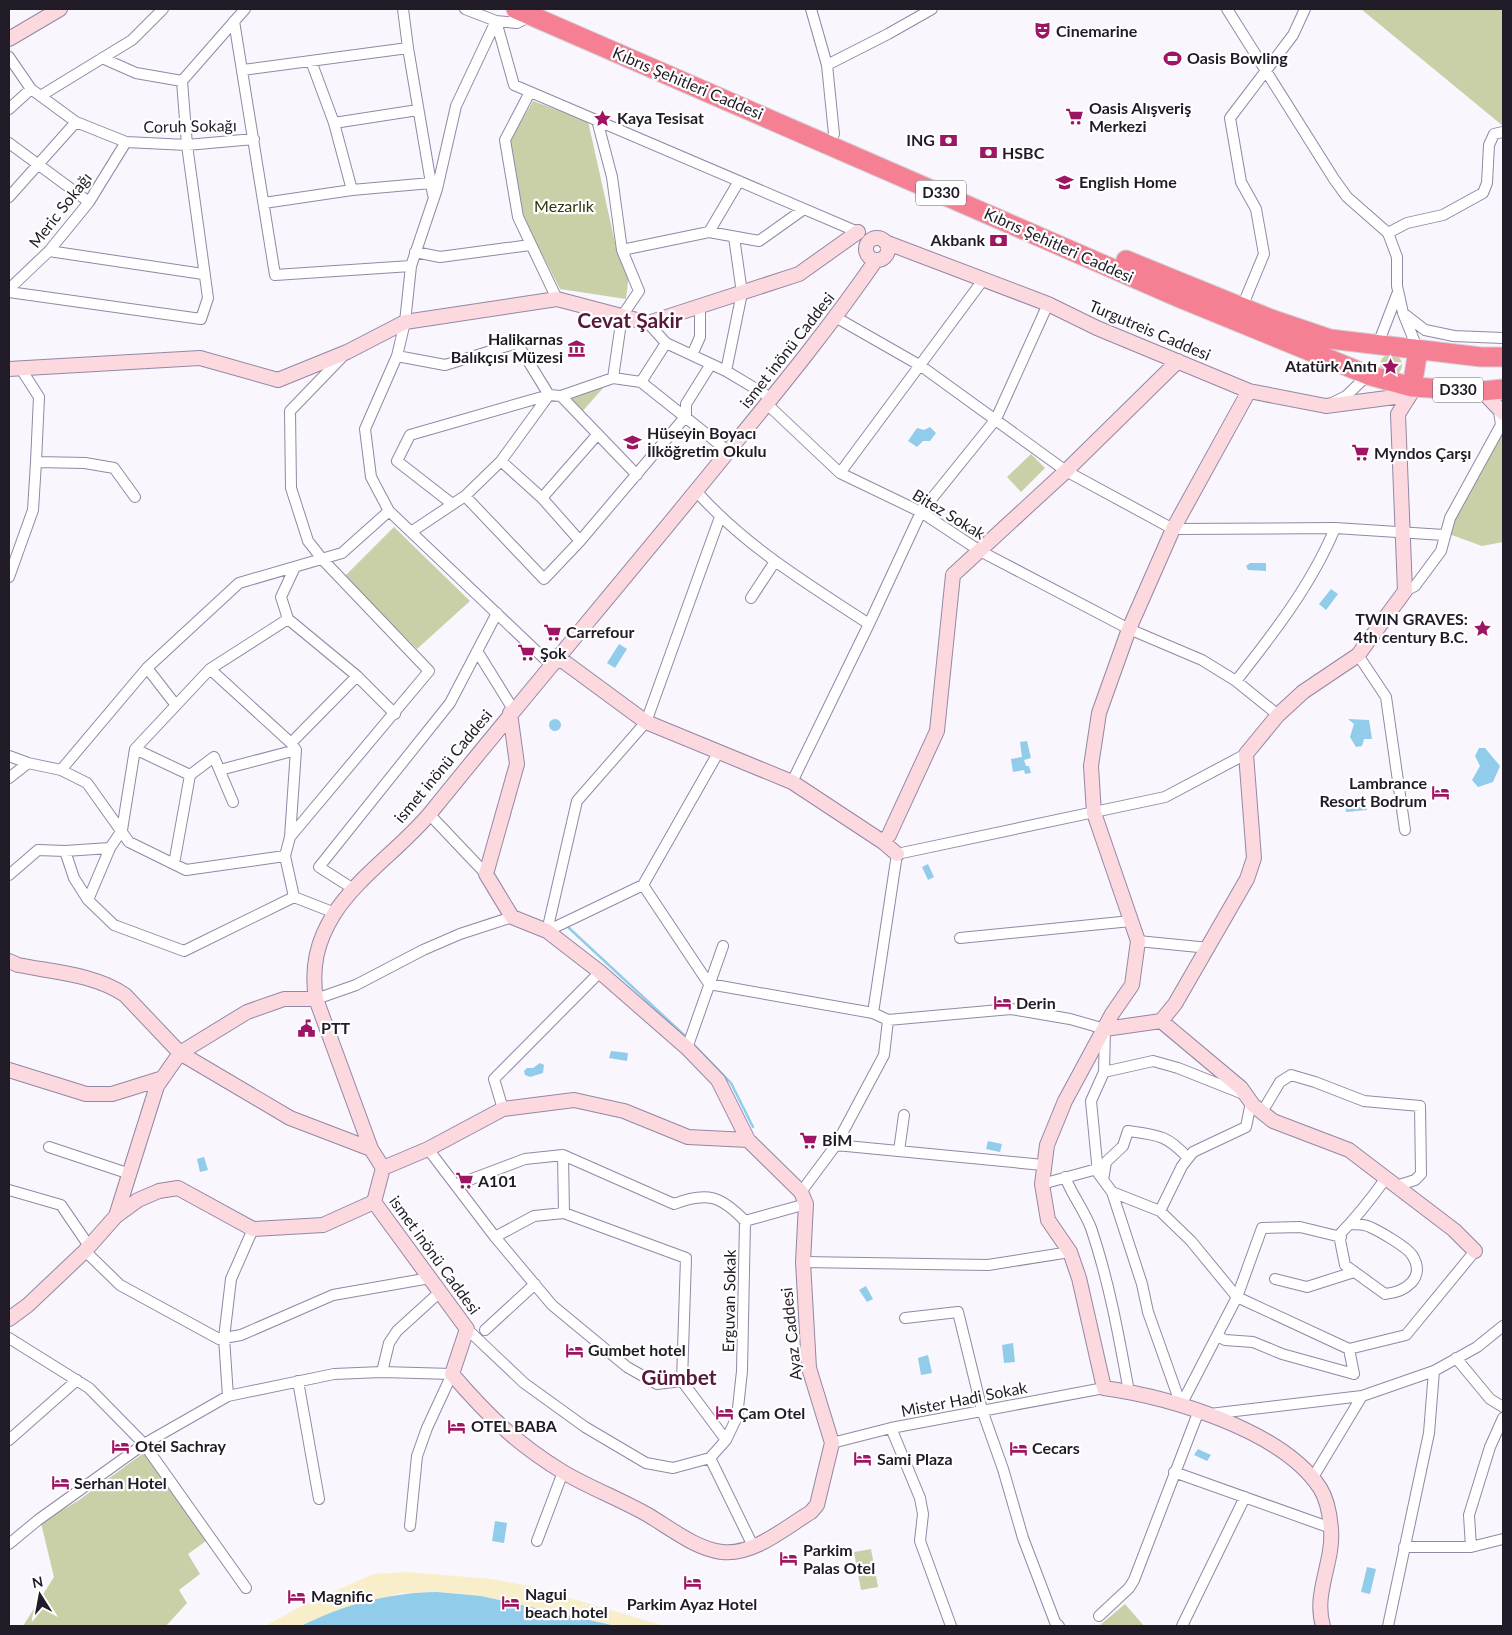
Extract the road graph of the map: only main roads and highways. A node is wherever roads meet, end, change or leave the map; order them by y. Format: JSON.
{"nodes":[{"id":1,"x":532,"y":11,"type":"edge"},
{"id":2,"x":1378,"y":344,"type":"junction"},
{"id":3,"x":1418,"y":350,"type":"junction"},
{"id":4,"x":1503,"y":357,"type":"edge"},
{"id":5,"x":1368,"y":374,"type":"junction"},
{"id":6,"x":1503,"y":389,"type":"edge"},
{"id":7,"x":1411,"y":391,"type":"junction"}],
"edges":[{"from":1,"to":2,"type":"highway","name":"Kıbrıs Şehitleri Caddesi","number":"D330"},
{"from":1,"to":5,"type":"highway","name":"Kıbrıs Şehitleri Caddesi","number":"D330"},
{"from":2,"to":3,"type":"highway","name":"Kıbrıs Şehitleri Caddesi","number":"D330"},
{"from":2,"to":5,"type":"highway"},
{"from":3,"to":4,"type":"highway","name":"Kıbrıs Şehitleri Caddesi","number":"D330"},
{"from":3,"to":7,"type":"highway"},
{"from":5,"to":7,"type":"highway","name":"Kıbrıs Şehitleri Caddesi","number":"D330"},
{"from":6,"to":7,"type":"highway","name":"Kıbrıs Şehitleri Caddesi","number":"D330"}]}
